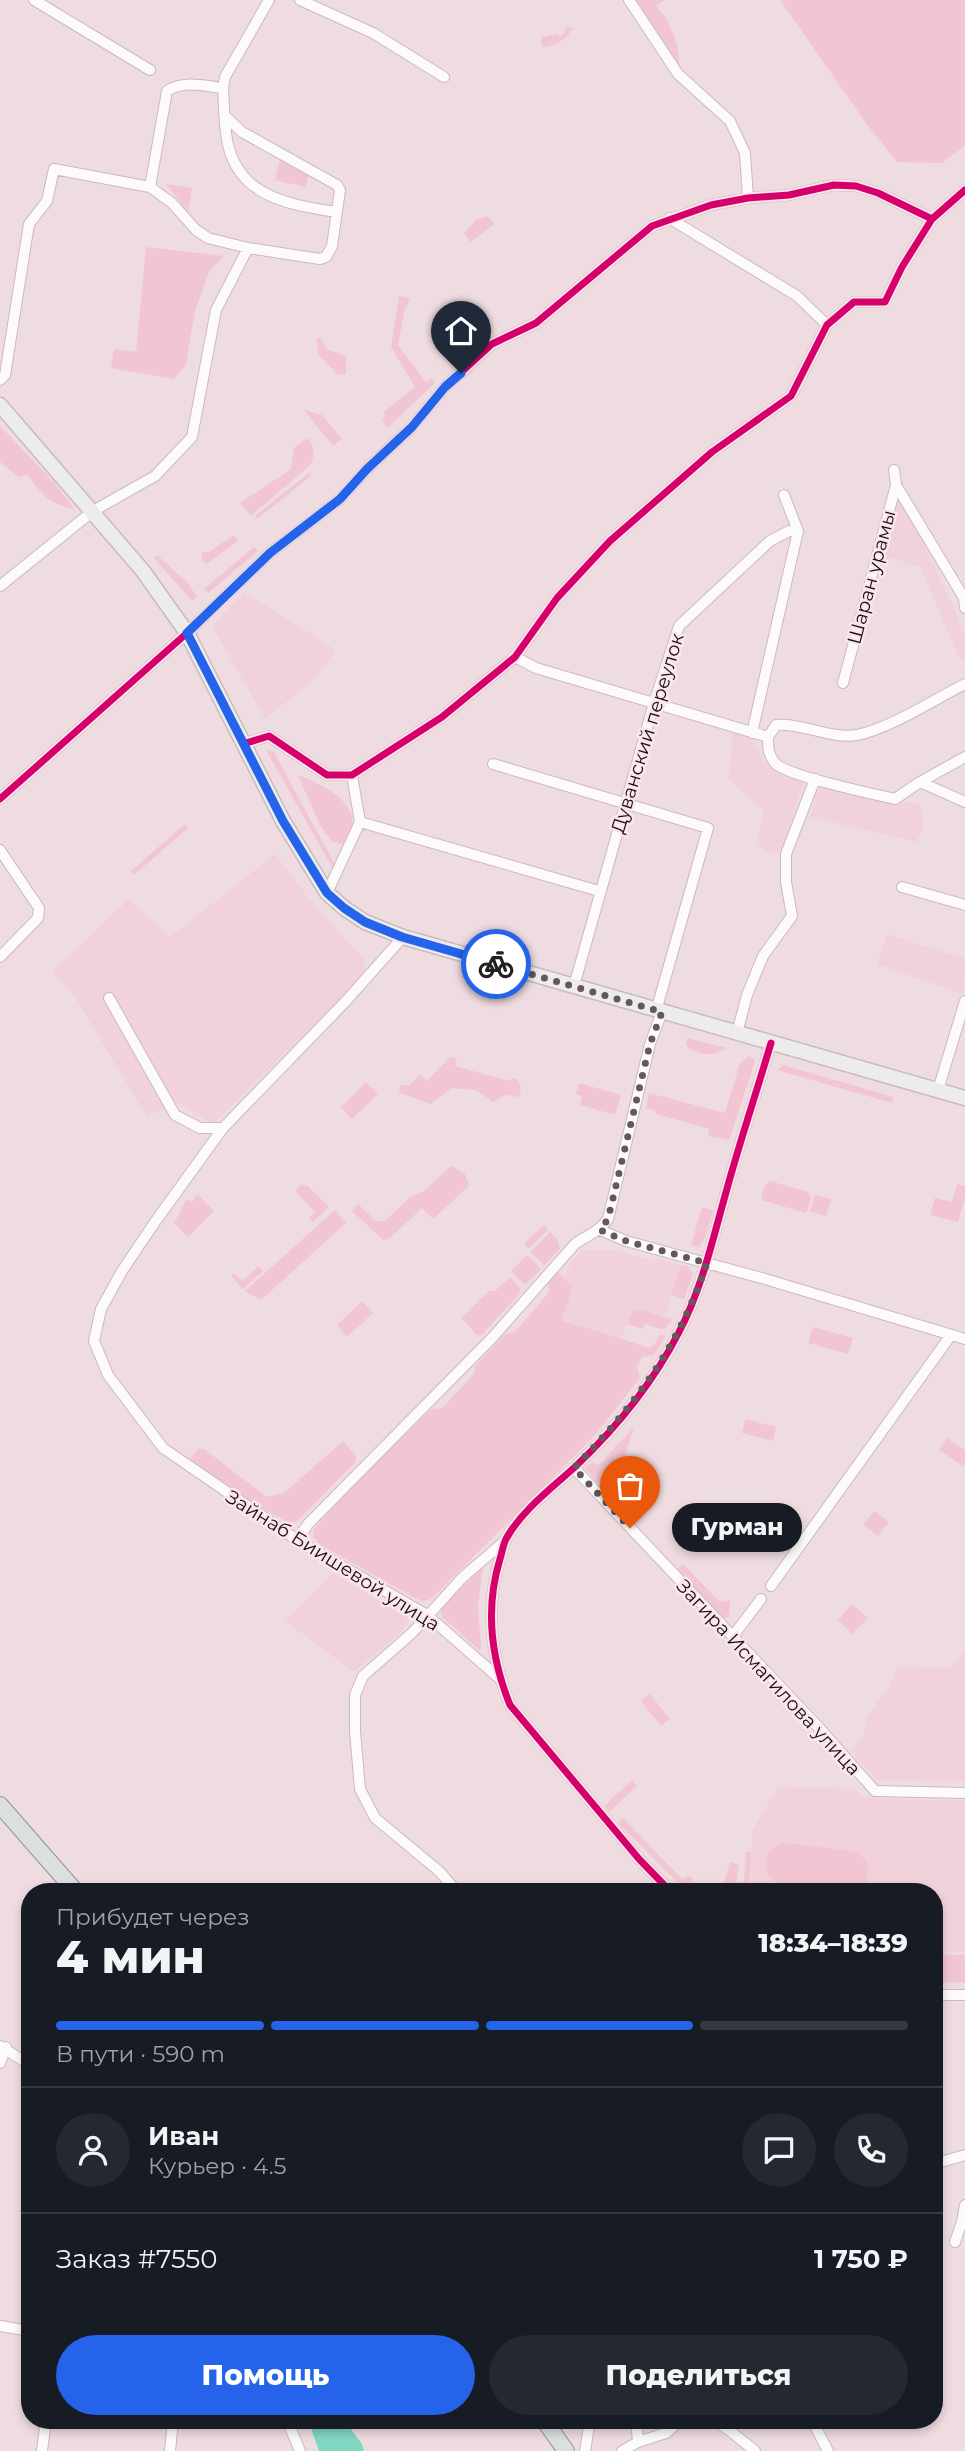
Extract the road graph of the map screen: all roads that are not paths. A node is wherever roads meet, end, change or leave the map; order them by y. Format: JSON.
{"nodes":[{"id":1,"x":34,"y":0,"type":"edge"},
{"id":2,"x":269,"y":0,"type":"edge"},
{"id":3,"x":300,"y":0,"type":"edge"},
{"id":4,"x":629,"y":0,"type":"edge"},
{"id":5,"x":150,"y":70,"type":"dead end"},
{"id":6,"x":444,"y":77,"type":"dead end"},
{"id":7,"x":223,"y":88,"type":"junction"},
{"id":8,"x":225,"y":116,"type":"junction"},
{"id":9,"x":150,"y":187,"type":"junction"},
{"id":10,"x":965,"y":190,"type":"edge"},
{"id":11,"x":748,"y":198,"type":"junction"},
{"id":12,"x":336,"y":212,"type":"junction"},
{"id":13,"x":669,"y":218,"type":"junction"},
{"id":14,"x":932,"y":219,"type":"junction"},
{"id":15,"x":248,"y":248,"type":"junction"},
{"id":16,"x":827,"y":325,"type":"junction"},
{"id":17,"x":0,"y":380,"type":"edge"},
{"id":18,"x":0,"y":405,"type":"edge"},
{"id":19,"x":894,"y":470,"type":"dead end"},
{"id":20,"x":896,"y":485,"type":"junction"},
{"id":21,"x":784,"y":495,"type":"dead end"},
{"id":22,"x":93,"y":511,"type":"junction"},
{"id":23,"x":798,"y":531,"type":"junction"},
{"id":24,"x":0,"y":586,"type":"edge"},
{"id":25,"x":965,"y":608,"type":"edge"},
{"id":26,"x":187,"y":633,"type":"junction"},
{"id":27,"x":515,"y":657,"type":"junction"},
{"id":28,"x":843,"y":683,"type":"dead end"},
{"id":29,"x":965,"y":684,"type":"edge"},
{"id":30,"x":653,"y":704,"type":"junction"},
{"id":31,"x":752,"y":733,"type":"junction"},
{"id":32,"x":768,"y":737,"type":"junction"},
{"id":33,"x":243,"y":744,"type":"junction"},
{"id":34,"x":965,"y":757,"type":"edge"},
{"id":35,"x":493,"y":764,"type":"dead end"},
{"id":36,"x":352,"y":775,"type":"junction"},
{"id":37,"x":815,"y":779,"type":"junction"},
{"id":38,"x":920,"y":782,"type":"junction"},
{"id":39,"x":0,"y":799,"type":"edge"},
{"id":40,"x":625,"y":802,"type":"junction"},
{"id":41,"x":965,"y":802,"type":"edge"},
{"id":42,"x":360,"y":822,"type":"junction"},
{"id":43,"x":0,"y":850,"type":"edge"},
{"id":44,"x":902,"y":887,"type":"dead end"},
{"id":45,"x":600,"y":891,"type":"junction"},
{"id":46,"x":327,"y":893,"type":"junction"},
{"id":47,"x":965,"y":905,"type":"edge"},
{"id":48,"x":402,"y":937,"type":"junction"},
{"id":49,"x":0,"y":957,"type":"edge"},
{"id":50,"x":574,"y":986,"type":"junction"},
{"id":51,"x":109,"y":998,"type":"dead end"},
{"id":52,"x":965,"y":1000,"type":"edge"},
{"id":53,"x":659,"y":1011,"type":"junction"},
{"id":54,"x":737,"y":1033,"type":"junction"},
{"id":55,"x":771,"y":1043,"type":"junction"},
{"id":56,"x":937,"y":1090,"type":"junction"},
{"id":57,"x":965,"y":1098,"type":"edge"},
{"id":58,"x":223,"y":1128,"type":"junction"},
{"id":59,"x":600,"y":1230,"type":"junction"},
{"id":60,"x":707,"y":1263,"type":"junction"},
{"id":61,"x":951,"y":1335,"type":"junction"},
{"id":62,"x":965,"y":1339,"type":"edge"},
{"id":63,"x":574,"y":1468,"type":"junction"},
{"id":64,"x":506,"y":1539,"type":"junction"},
{"id":65,"x":297,"y":1540,"type":"junction"},
{"id":66,"x":771,"y":1587,"type":"dead end"},
{"id":67,"x":761,"y":1600,"type":"dead end"},
{"id":68,"x":427,"y":1615,"type":"junction"},
{"id":69,"x":733,"y":1636,"type":"junction"},
{"id":70,"x":500,"y":1679,"type":"junction"},
{"id":71,"x":965,"y":1793,"type":"edge"},
{"id":72,"x":0,"y":1805,"type":"edge"},
{"id":73,"x":68,"y":1883,"type":"edge"},
{"id":74,"x":449,"y":1883,"type":"edge"},
{"id":75,"x":662,"y":1883,"type":"edge"},
{"id":76,"x":943,"y":1994,"type":"edge"},
{"id":77,"x":965,"y":1995,"type":"edge"},
{"id":78,"x":3,"y":2047,"type":"edge"},
{"id":79,"x":21,"y":2059,"type":"edge"},
{"id":80,"x":0,"y":2063,"type":"edge"},
{"id":81,"x":965,"y":2155,"type":"edge"},
{"id":82,"x":943,"y":2161,"type":"edge"},
{"id":83,"x":965,"y":2205,"type":"edge"},
{"id":84,"x":955,"y":2242,"type":"dead end"},
{"id":85,"x":0,"y":2326,"type":"edge"},
{"id":86,"x":21,"y":2330,"type":"edge"},
{"id":87,"x":45,"y":2429,"type":"edge"},
{"id":88,"x":172,"y":2429,"type":"edge"},
{"id":89,"x":291,"y":2429,"type":"edge"},
{"id":90,"x":550,"y":2429,"type":"edge"},
{"id":91,"x":589,"y":2429,"type":"edge"},
{"id":92,"x":637,"y":2429,"type":"edge"},
{"id":93,"x":670,"y":2429,"type":"edge"},
{"id":94,"x":727,"y":2429,"type":"edge"},
{"id":95,"x":817,"y":2429,"type":"edge"},
{"id":96,"x":638,"y":2442,"type":"junction"},
{"id":97,"x":42,"y":2451,"type":"edge"},
{"id":98,"x":170,"y":2451,"type":"edge"},
{"id":99,"x":300,"y":2451,"type":"edge"},
{"id":100,"x":566,"y":2451,"type":"edge"},
{"id":101,"x":585,"y":2451,"type":"edge"},
{"id":102,"x":622,"y":2451,"type":"edge"},
{"id":103,"x":755,"y":2451,"type":"edge"},
{"id":104,"x":828,"y":2451,"type":"edge"}],
"edges":[{"from":1,"to":5,"type":"street"},
{"from":2,"to":7,"type":"street"},
{"from":3,"to":6,"type":"street"},
{"from":4,"to":11,"type":"street"},
{"from":7,"to":8,"type":"street"},
{"from":7,"to":9,"type":"street"},
{"from":8,"to":12,"type":"street"},
{"from":8,"to":12,"type":"street"},
{"from":9,"to":15,"type":"street"},
{"from":9,"to":17,"type":"street"},
{"from":10,"to":14,"type":"street"},
{"from":11,"to":13,"type":"street"},
{"from":11,"to":14,"type":"street"},
{"from":12,"to":15,"type":"street"},
{"from":13,"to":16,"type":"street"},
{"from":13,"to":26,"type":"street"},
{"from":14,"to":16,"type":"street"},
{"from":15,"to":22,"type":"street"},
{"from":16,"to":27,"type":"street"},
{"from":18,"to":22,"type":"main road"},
{"from":19,"to":20,"type":"street","name":"Шаран урамы"},
{"from":20,"to":25,"type":"street"},
{"from":20,"to":28,"type":"street","name":"Шаран урамы"},
{"from":21,"to":23,"type":"street"},
{"from":22,"to":24,"type":"street"},
{"from":22,"to":26,"type":"main road"},
{"from":23,"to":30,"type":"street","name":"Дуванский переулок"},
{"from":23,"to":31,"type":"street"},
{"from":26,"to":33,"type":"main road"},
{"from":26,"to":39,"type":"street"},
{"from":27,"to":30,"type":"street"},
{"from":27,"to":36,"type":"street"},
{"from":29,"to":32,"type":"street"},
{"from":30,"to":31,"type":"street"},
{"from":30,"to":40,"type":"street","name":"Дуванский переулок"},
{"from":31,"to":32,"type":"street"},
{"from":32,"to":37,"type":"street"},
{"from":33,"to":36,"type":"street"},
{"from":33,"to":46,"type":"main road"},
{"from":34,"to":38,"type":"street"},
{"from":35,"to":40,"type":"street"},
{"from":36,"to":42,"type":"street"},
{"from":37,"to":38,"type":"street"},
{"from":37,"to":54,"type":"street"},
{"from":38,"to":41,"type":"street"},
{"from":40,"to":45,"type":"street","name":"Дуванский переулок"},
{"from":40,"to":53,"type":"street"},
{"from":42,"to":45,"type":"street"},
{"from":42,"to":46,"type":"street"},
{"from":43,"to":49,"type":"street"},
{"from":44,"to":47,"type":"street"},
{"from":45,"to":50,"type":"street","name":"Дуванский переулок"},
{"from":46,"to":48,"type":"main road"},
{"from":48,"to":50,"type":"main road"},
{"from":48,"to":58,"type":"street","name":"Зайнаб Биишевой улица"},
{"from":50,"to":53,"type":"main road"},
{"from":51,"to":58,"type":"street"},
{"from":52,"to":56,"type":"street"},
{"from":53,"to":54,"type":"main road"},
{"from":53,"to":59,"type":"street"},
{"from":54,"to":55,"type":"main road"},
{"from":55,"to":56,"type":"main road"},
{"from":55,"to":60,"type":"street","name":"Зайнаб Биишевой улица"},
{"from":56,"to":57,"type":"main road"},
{"from":58,"to":65,"type":"street","name":"Зайнаб Биишевой улица"},
{"from":59,"to":60,"type":"street"},
{"from":59,"to":65,"type":"street"},
{"from":60,"to":61,"type":"street"},
{"from":60,"to":63,"type":"street","name":"Зайнаб Биишевой улица"},
{"from":61,"to":62,"type":"street"},
{"from":61,"to":66,"type":"street"},
{"from":63,"to":64,"type":"street","name":"Зайнаб Биишевой улица"},
{"from":63,"to":69,"type":"street","name":"Загира Исмагилова улица"},
{"from":64,"to":68,"type":"street"},
{"from":64,"to":70,"type":"street","name":"Зайнаб Биишевой улица"},
{"from":65,"to":68,"type":"street","name":"Зайнаб Биишевой улица"},
{"from":67,"to":69,"type":"street"},
{"from":68,"to":70,"type":"street","name":"Зайнаб Биишевой улица"},
{"from":68,"to":74,"type":"street"},
{"from":69,"to":71,"type":"street","name":"Загира Исмагилова улица"},
{"from":70,"to":75,"type":"street","name":"Зайнаб Биишевой улица"},
{"from":72,"to":73,"type":"main road"},
{"from":76,"to":77,"type":"street"},
{"from":78,"to":79,"type":"street"},
{"from":78,"to":80,"type":"street"},
{"from":81,"to":82,"type":"street"},
{"from":83,"to":84,"type":"street"},
{"from":85,"to":86,"type":"street"},
{"from":87,"to":97,"type":"street"},
{"from":88,"to":98,"type":"street"},
{"from":89,"to":99,"type":"street"},
{"from":90,"to":100,"type":"main road"},
{"from":91,"to":101,"type":"street"},
{"from":92,"to":96,"type":"street"},
{"from":93,"to":96,"type":"street"},
{"from":94,"to":103,"type":"street"},
{"from":95,"to":104,"type":"street"},
{"from":96,"to":102,"type":"street"}]}
